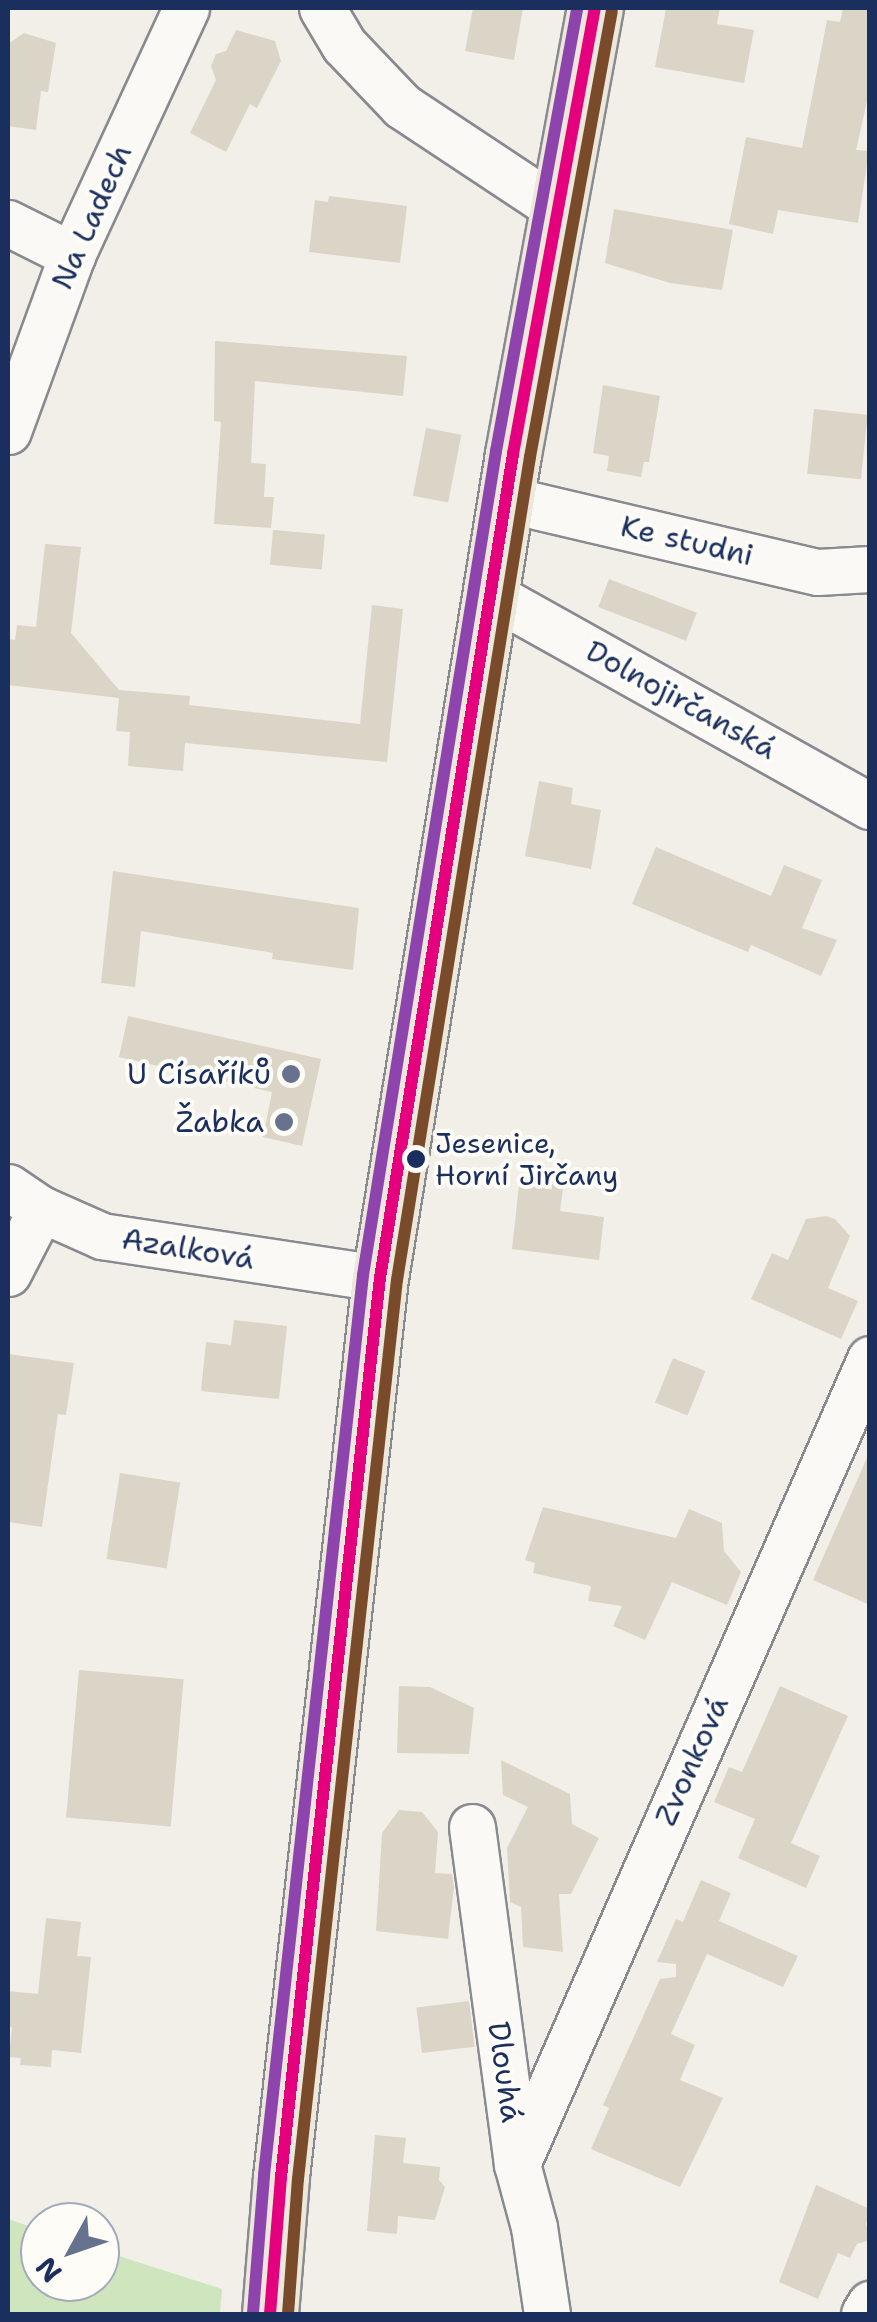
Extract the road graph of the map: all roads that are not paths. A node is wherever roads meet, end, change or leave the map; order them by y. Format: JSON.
{"nodes":[{"id":1,"x":186,"y":8,"type":"edge"},
{"id":2,"x":322,"y":8,"type":"edge"},
{"id":3,"x":595,"y":8,"type":"edge"},
{"id":4,"x":559,"y":210,"type":"junction"},
{"id":5,"x":8,"y":223,"type":"edge"},
{"id":6,"x":72,"y":255,"type":"junction"},
{"id":7,"x":8,"y":430,"type":"edge"},
{"id":8,"x":506,"y":498,"type":"junction"},
{"id":9,"x":870,"y":569,"type":"edge"},
{"id":10,"x":492,"y":595,"type":"junction"},
{"id":11,"x":870,"y":806,"type":"edge"},
{"id":12,"x":24,"y":1198,"type":"edge"},
{"id":13,"x":8,"y":1273,"type":"edge"},
{"id":14,"x":380,"y":1278,"type":"junction"},
{"id":15,"x":870,"y":1359,"type":"edge"},
{"id":16,"x":472,"y":1827,"type":"dead end"},
{"id":17,"x":517,"y":2164,"type":"junction"},
{"id":18,"x":870,"y":2304,"type":"edge"},
{"id":19,"x":270,"y":2314,"type":"edge"},
{"id":20,"x":547,"y":2314,"type":"edge"},
{"id":21,"x":864,"y":2314,"type":"edge"}],
"edges":[{"from":1,"to":6,"type":"street","name":"Na Ladech"},
{"from":2,"to":4,"type":"street"},
{"from":3,"to":4,"type":"main road"},
{"from":4,"to":8,"type":"main road"},
{"from":5,"to":6,"type":"street"},
{"from":6,"to":7,"type":"street","name":"Na Ladech"},
{"from":8,"to":9,"type":"street","name":"Ke studni"},
{"from":8,"to":10,"type":"main road"},
{"from":10,"to":11,"type":"street","name":"Dolnojirčanská"},
{"from":10,"to":14,"type":"main road"},
{"from":12,"to":13,"type":"street"},
{"from":12,"to":14,"type":"street","name":"Azalková"},
{"from":14,"to":19,"type":"main road"},
{"from":15,"to":17,"type":"street","name":"Zvonková"},
{"from":16,"to":17,"type":"street","name":"Dlouhá"},
{"from":17,"to":20,"type":"street","name":"Dlouhá"},
{"from":18,"to":21,"type":"street"}]}
